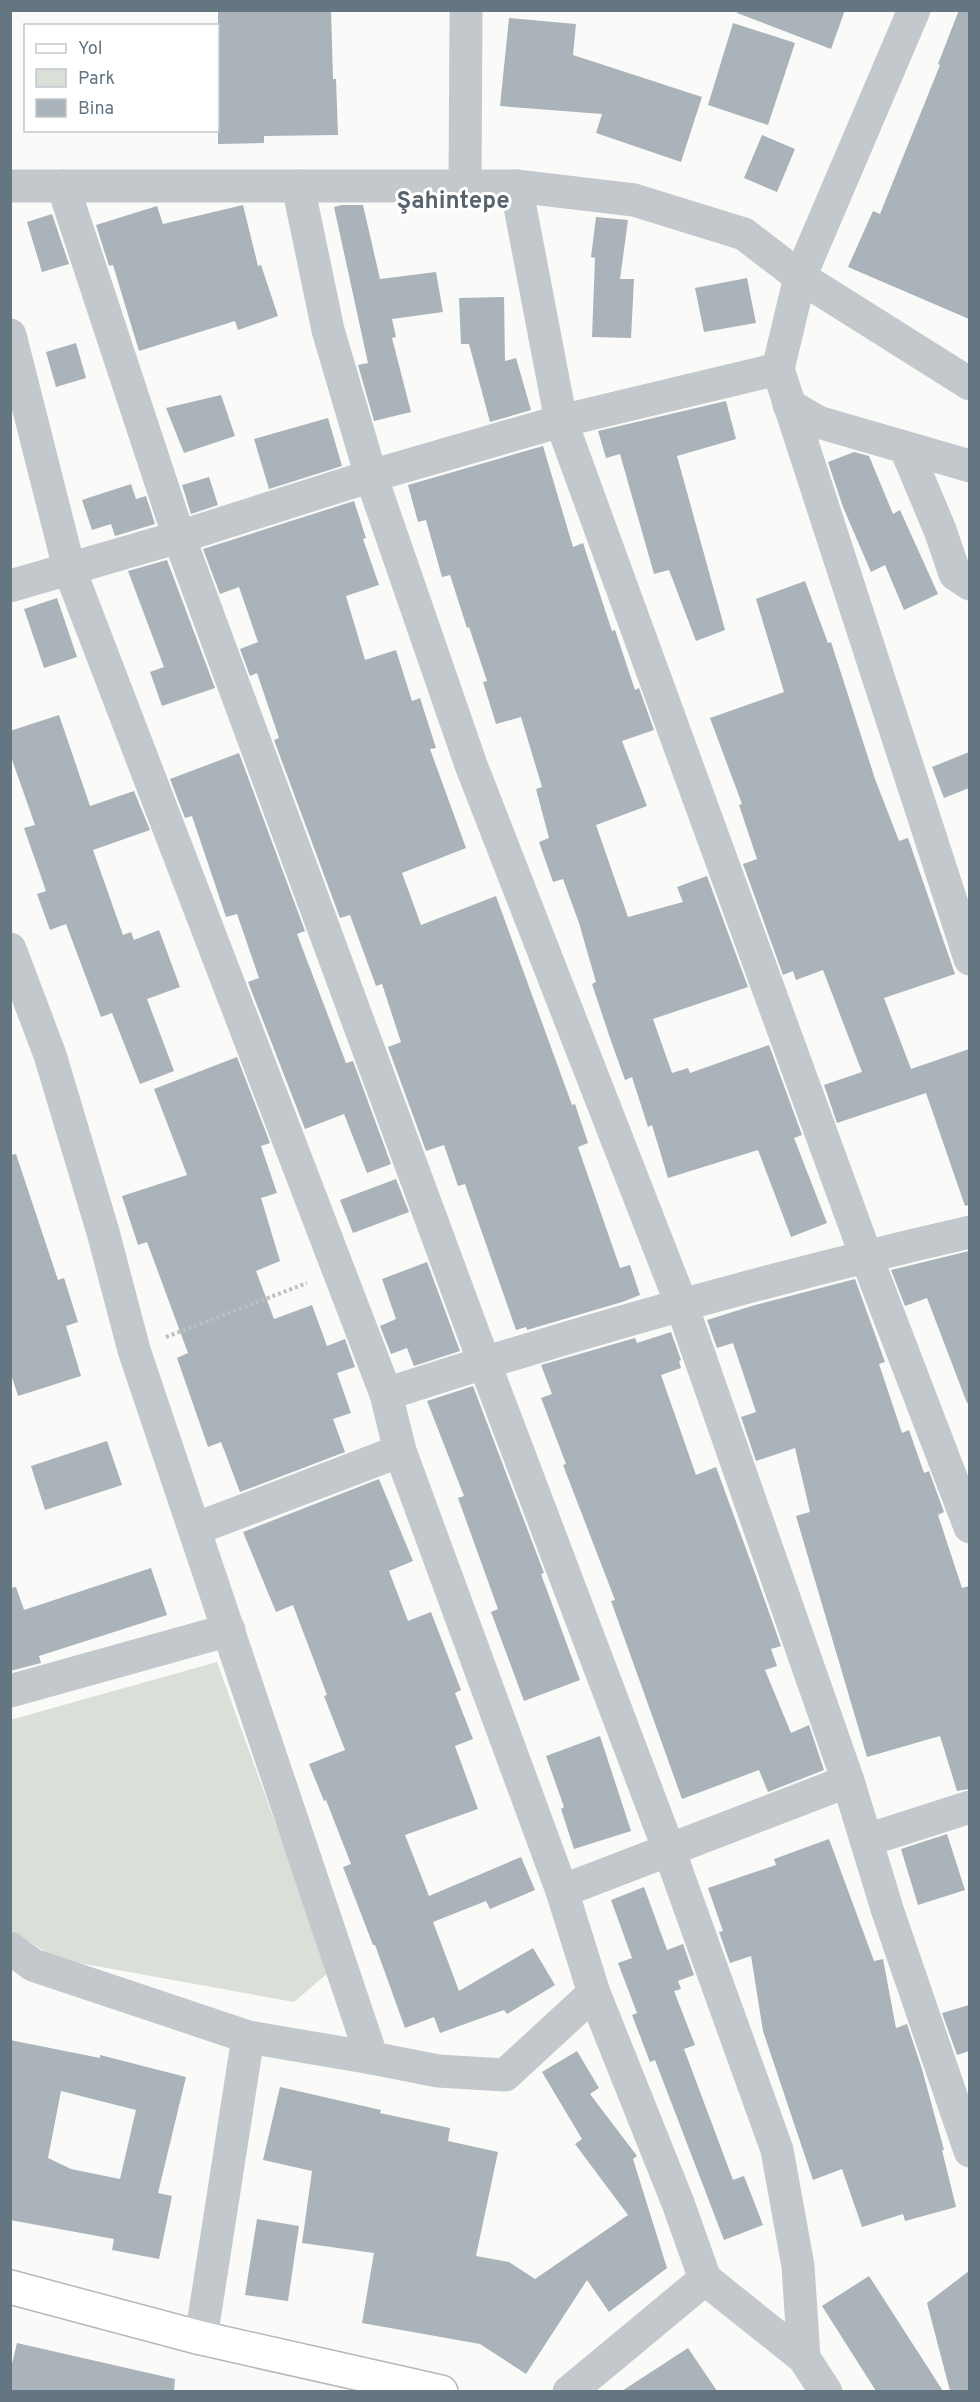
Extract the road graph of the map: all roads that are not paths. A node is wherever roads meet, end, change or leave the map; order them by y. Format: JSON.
{"nodes":[{"id":1,"x":466,"y":10,"type":"edge"},
{"id":2,"x":914,"y":10,"type":"edge"},
{"id":3,"x":10,"y":186,"type":"edge"},
{"id":4,"x":63,"y":186,"type":"junction"},
{"id":5,"x":298,"y":186,"type":"junction"},
{"id":6,"x":516,"y":186,"type":"junction"},
{"id":7,"x":465,"y":188,"type":"junction"},
{"id":8,"x":800,"y":277,"type":"junction"},
{"id":9,"x":10,"y":335,"type":"edge"},
{"id":10,"x":778,"y":369,"type":"junction"},
{"id":11,"x":969,"y":384,"type":"edge"},
{"id":12,"x":789,"y":405,"type":"junction"},
{"id":13,"x":561,"y":421,"type":"junction"},
{"id":14,"x":906,"y":449,"type":"junction"},
{"id":15,"x":969,"y":466,"type":"edge"},
{"id":16,"x":371,"y":476,"type":"junction"},
{"id":17,"x":179,"y":537,"type":"junction"},
{"id":18,"x":69,"y":568,"type":"junction"},
{"id":19,"x":969,"y":584,"type":"edge"},
{"id":20,"x":10,"y":586,"type":"edge"},
{"id":21,"x":10,"y":949,"type":"edge"},
{"id":22,"x":969,"y":960,"type":"edge"},
{"id":23,"x":969,"y":1232,"type":"edge"},
{"id":24,"x":866,"y":1256,"type":"junction"},
{"id":25,"x":682,"y":1306,"type":"junction"},
{"id":26,"x":484,"y":1362,"type":"junction"},
{"id":27,"x":386,"y":1394,"type":"junction"},
{"id":28,"x":400,"y":1451,"type":"junction"},
{"id":29,"x":969,"y":1527,"type":"edge"},
{"id":30,"x":195,"y":1529,"type":"junction"},
{"id":31,"x":229,"y":1630,"type":"junction"},
{"id":32,"x":10,"y":1691,"type":"edge"},
{"id":33,"x":848,"y":1781,"type":"junction"},
{"id":34,"x":969,"y":1807,"type":"edge"},
{"id":35,"x":867,"y":1840,"type":"junction"},
{"id":36,"x":669,"y":1850,"type":"junction"},
{"id":37,"x":562,"y":1891,"type":"junction"},
{"id":38,"x":10,"y":1948,"type":"edge"},
{"id":39,"x":594,"y":1993,"type":"junction"},
{"id":40,"x":248,"y":2037,"type":"junction"},
{"id":41,"x":372,"y":2058,"type":"junction"},
{"id":42,"x":969,"y":2151,"type":"edge"},
{"id":43,"x":705,"y":2279,"type":"junction"},
{"id":44,"x":10,"y":2287,"type":"edge"},
{"id":45,"x":201,"y":2338,"type":"junction"},
{"id":46,"x":804,"y":2358,"type":"junction"},
{"id":47,"x":441,"y":2391,"type":"edge"},
{"id":48,"x":569,"y":2391,"type":"edge"},
{"id":49,"x":826,"y":2391,"type":"edge"}],
"edges":[{"from":1,"to":7,"type":"street"},
{"from":2,"to":8,"type":"street"},
{"from":3,"to":4,"type":"street"},
{"from":4,"to":5,"type":"street"},
{"from":4,"to":17,"type":"street"},
{"from":5,"to":7,"type":"street"},
{"from":5,"to":16,"type":"street"},
{"from":6,"to":7,"type":"street"},
{"from":6,"to":8,"type":"street"},
{"from":6,"to":13,"type":"street"},
{"from":8,"to":10,"type":"street"},
{"from":8,"to":11,"type":"street"},
{"from":9,"to":18,"type":"street"},
{"from":10,"to":12,"type":"street"},
{"from":10,"to":13,"type":"street"},
{"from":12,"to":14,"type":"street"},
{"from":12,"to":22,"type":"street"},
{"from":13,"to":16,"type":"street"},
{"from":13,"to":24,"type":"street"},
{"from":14,"to":15,"type":"street"},
{"from":14,"to":19,"type":"street"},
{"from":16,"to":17,"type":"street"},
{"from":16,"to":25,"type":"street"},
{"from":17,"to":18,"type":"street"},
{"from":17,"to":26,"type":"street"},
{"from":18,"to":20,"type":"street"},
{"from":18,"to":27,"type":"street"},
{"from":21,"to":30,"type":"street"},
{"from":23,"to":24,"type":"street"},
{"from":24,"to":25,"type":"street"},
{"from":24,"to":29,"type":"street"},
{"from":25,"to":26,"type":"street"},
{"from":25,"to":33,"type":"street"},
{"from":26,"to":27,"type":"street"},
{"from":26,"to":36,"type":"street"},
{"from":27,"to":28,"type":"street"},
{"from":28,"to":30,"type":"street"},
{"from":28,"to":37,"type":"street"},
{"from":30,"to":31,"type":"street"},
{"from":31,"to":32,"type":"street"},
{"from":31,"to":41,"type":"street"},
{"from":33,"to":35,"type":"street"},
{"from":33,"to":36,"type":"street"},
{"from":34,"to":35,"type":"street"},
{"from":35,"to":42,"type":"street"},
{"from":36,"to":37,"type":"street"},
{"from":36,"to":46,"type":"street"},
{"from":37,"to":39,"type":"street"},
{"from":38,"to":40,"type":"street"},
{"from":39,"to":41,"type":"street"},
{"from":39,"to":43,"type":"street"},
{"from":40,"to":41,"type":"street"},
{"from":40,"to":45,"type":"street"},
{"from":43,"to":46,"type":"street"},
{"from":43,"to":48,"type":"street"},
{"from":44,"to":45,"type":"main road"},
{"from":45,"to":47,"type":"main road"},
{"from":46,"to":49,"type":"street"}]}
